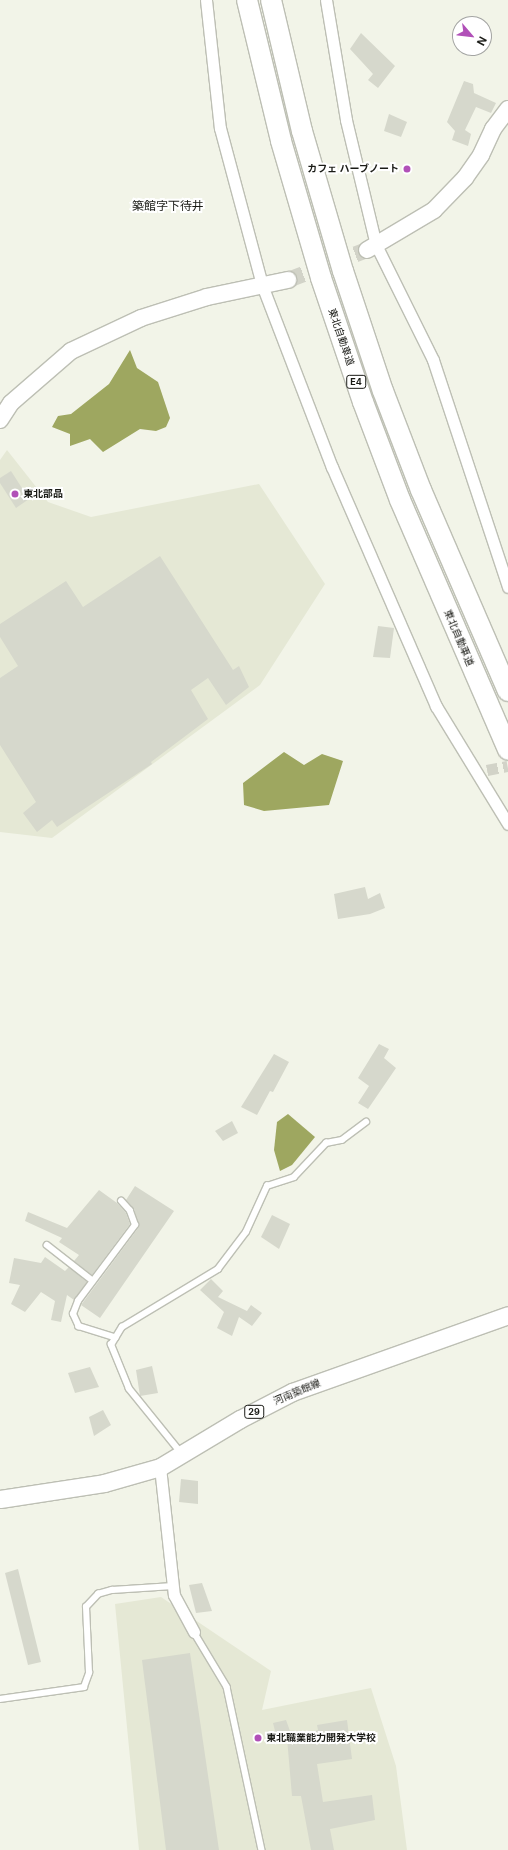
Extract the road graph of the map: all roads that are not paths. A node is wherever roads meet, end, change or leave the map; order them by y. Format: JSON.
{"nodes":[{"id":1,"x":206,"y":0,"type":"edge"},
{"id":2,"x":247,"y":0,"type":"edge"},
{"id":3,"x":271,"y":0,"type":"edge"},
{"id":4,"x":326,"y":0,"type":"edge"},
{"id":5,"x":508,"y":109,"type":"edge"},
{"id":6,"x":371,"y":248,"type":"junction"},
{"id":7,"x":288,"y":280,"type":"tunnel mouth"},
{"id":8,"x":262,"y":285,"type":"junction"},
{"id":9,"x":0,"y":420,"type":"edge"},
{"id":10,"x":508,"y":587,"type":"edge"},
{"id":11,"x":508,"y":691,"type":"edge"},
{"id":12,"x":508,"y":750,"type":"edge"},
{"id":13,"x":508,"y":824,"type":"edge"},
{"id":14,"x":366,"y":1122,"type":"dead end"},
{"id":15,"x":121,"y":1201,"type":"dead end"},
{"id":16,"x":46,"y":1245,"type":"dead end"},
{"id":17,"x":93,"y":1281,"type":"junction"},
{"id":18,"x":508,"y":1315,"type":"edge"},
{"id":19,"x":116,"y":1338,"type":"junction"},
{"id":20,"x":182,"y":1454,"type":"junction"},
{"id":21,"x":160,"y":1467,"type":"junction"},
{"id":22,"x":0,"y":1499,"type":"edge"},
{"id":23,"x":173,"y":1586,"type":"junction"},
{"id":24,"x":194,"y":1632,"type":"joint"},
{"id":25,"x":0,"y":1699,"type":"edge"},
{"id":26,"x":262,"y":1850,"type":"edge"}],
"edges":[{"from":1,"to":8,"type":"street"},
{"from":2,"to":12,"type":"highway","name":"東北自動車道","number":"E4"},
{"from":3,"to":11,"type":"highway","number":"E4"},
{"from":4,"to":6,"type":"street"},
{"from":5,"to":6,"type":"street"},
{"from":6,"to":10,"type":"street"},
{"from":7,"to":8,"type":"street"},
{"from":8,"to":9,"type":"street"},
{"from":8,"to":13,"type":"street"},
{"from":14,"to":19,"type":"lane"},
{"from":15,"to":17,"type":"lane"},
{"from":16,"to":17,"type":"lane"},
{"from":17,"to":19,"type":"lane"},
{"from":18,"to":20,"type":"main road","name":"河南築館線","number":"29"},
{"from":19,"to":20,"type":"lane"},
{"from":20,"to":21,"type":"main road","name":"河南築館線","number":"29"},
{"from":21,"to":22,"type":"main road","name":"河南築館線","number":"29"},
{"from":21,"to":23,"type":"street"},
{"from":23,"to":24,"type":"street"},
{"from":23,"to":25,"type":"lane"},
{"from":24,"to":26,"type":"lane"}]}
